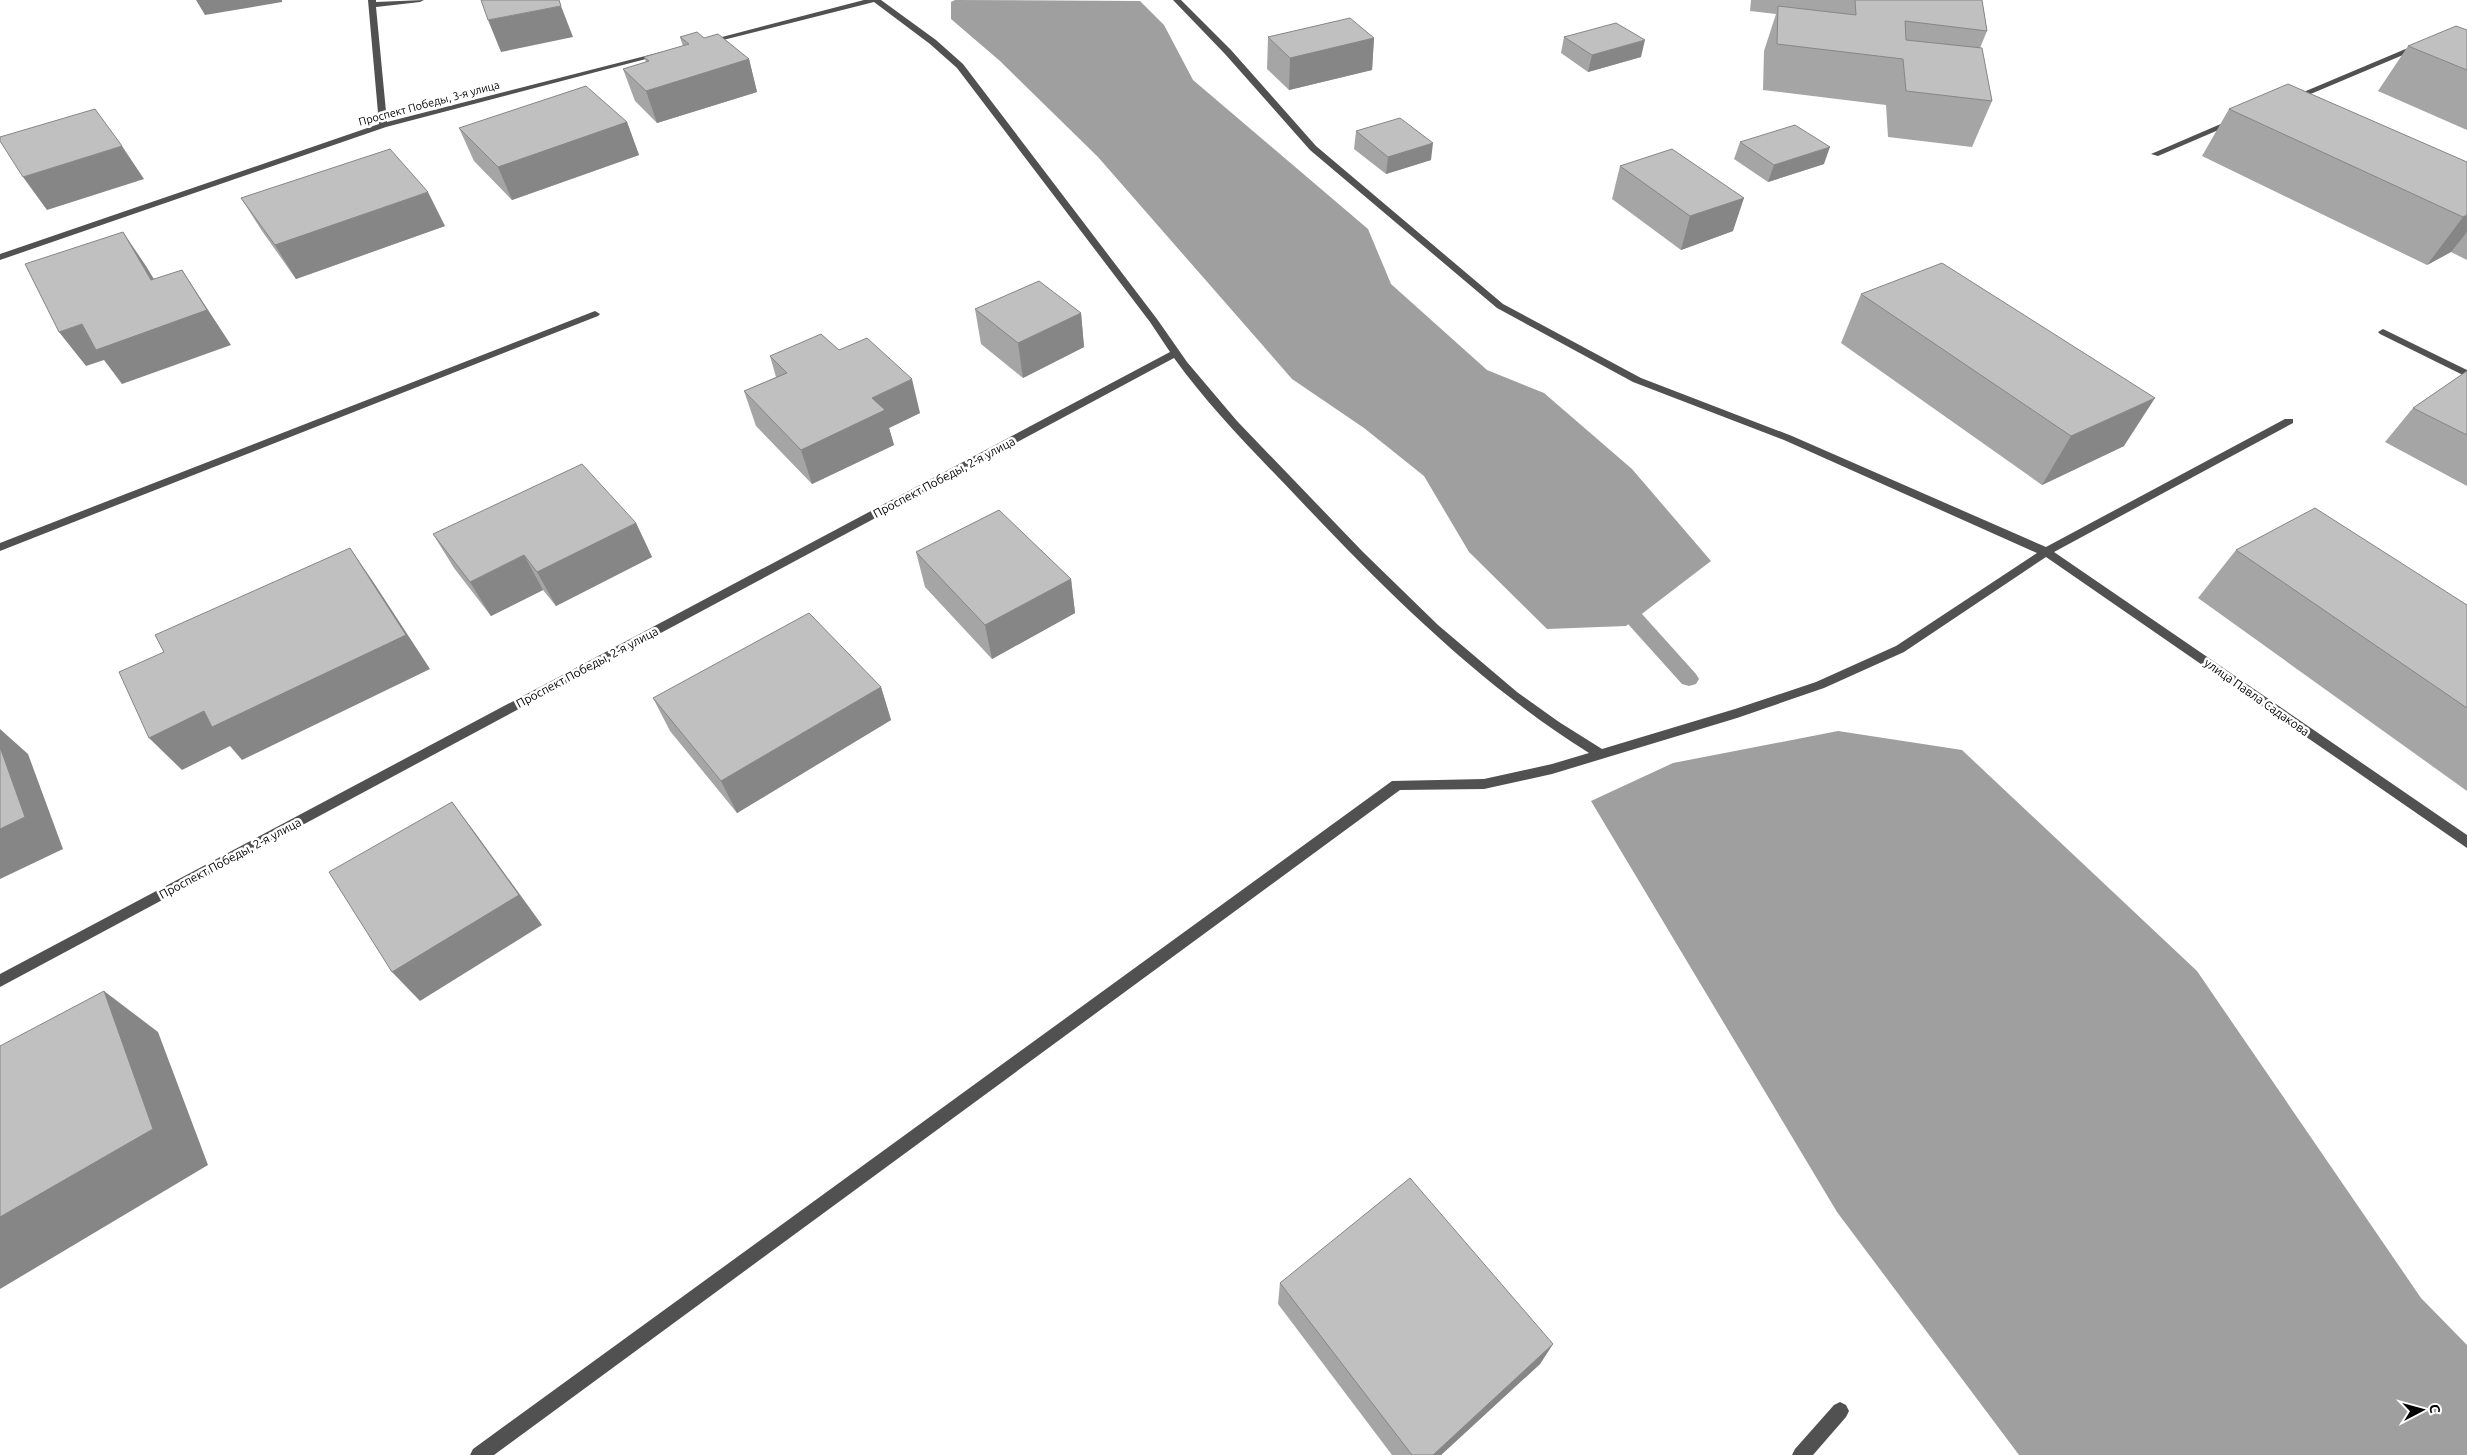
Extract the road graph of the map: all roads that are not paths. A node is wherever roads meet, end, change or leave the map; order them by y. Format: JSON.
{"nodes":[{"id":1,"x":420,"y":0,"type":"edge"},
{"id":2,"x":872,"y":0,"type":"edge"},
{"id":3,"x":876,"y":0,"type":"edge"},
{"id":4,"x":1177,"y":0,"type":"edge"},
{"id":5,"x":372,"y":2,"type":"edge"},
{"id":6,"x":2431,"y":42,"type":"edge"},
{"id":7,"x":699,"y":44,"type":"edge"},
{"id":8,"x":671,"y":51,"type":"edge"},
{"id":9,"x":2295,"y":105,"type":"edge"},
{"id":10,"x":2242,"y":119,"type":"dead end"},
{"id":11,"x":383,"y":125,"type":"junction"},
{"id":12,"x":2155,"y":154,"type":"dead end"},
{"id":13,"x":0,"y":257,"type":"edge"},
{"id":14,"x":595,"y":314,"type":"dead end"},
{"id":15,"x":2383,"y":332,"type":"dead end"},
{"id":16,"x":1174,"y":354,"type":"junction"},
{"id":17,"x":2467,"y":374,"type":"edge"},
{"id":18,"x":2290,"y":421,"type":"dead end"},
{"id":19,"x":0,"y":547,"type":"edge"},
{"id":20,"x":2046,"y":552,"type":"junction"},
{"id":21,"x":1599,"y":754,"type":"junction"},
{"id":22,"x":2467,"y":842,"type":"edge"},
{"id":23,"x":0,"y":981,"type":"edge"},
{"id":24,"x":1840,"y":1411,"type":"dead end"},
{"id":25,"x":479,"y":1455,"type":"edge"},
{"id":26,"x":1801,"y":1455,"type":"edge"}],
"edges":[{"from":1,"to":5,"type":"street"},
{"from":2,"to":7,"type":"street"},
{"from":3,"to":16,"type":"street"},
{"from":4,"to":20,"type":"street","name":"улица Павла Садакова"},
{"from":5,"to":11,"type":"street"},
{"from":6,"to":9,"type":"street"},
{"from":8,"to":11,"type":"street","name":"Проспект Победы, 3-я улица"},
{"from":10,"to":12,"type":"street"},
{"from":11,"to":13,"type":"street","name":"Проспект Победы, 3-я улица"},
{"from":14,"to":19,"type":"street"},
{"from":15,"to":17,"type":"street"},
{"from":16,"to":21,"type":"street"},
{"from":16,"to":23,"type":"street","name":"Проспект Победы, 2-я улица"},
{"from":18,"to":20,"type":"street"},
{"from":20,"to":21,"type":"street"},
{"from":20,"to":22,"type":"street","name":"улица Павла Садакова"},
{"from":21,"to":25,"type":"street"},
{"from":24,"to":26,"type":"street"}]}
